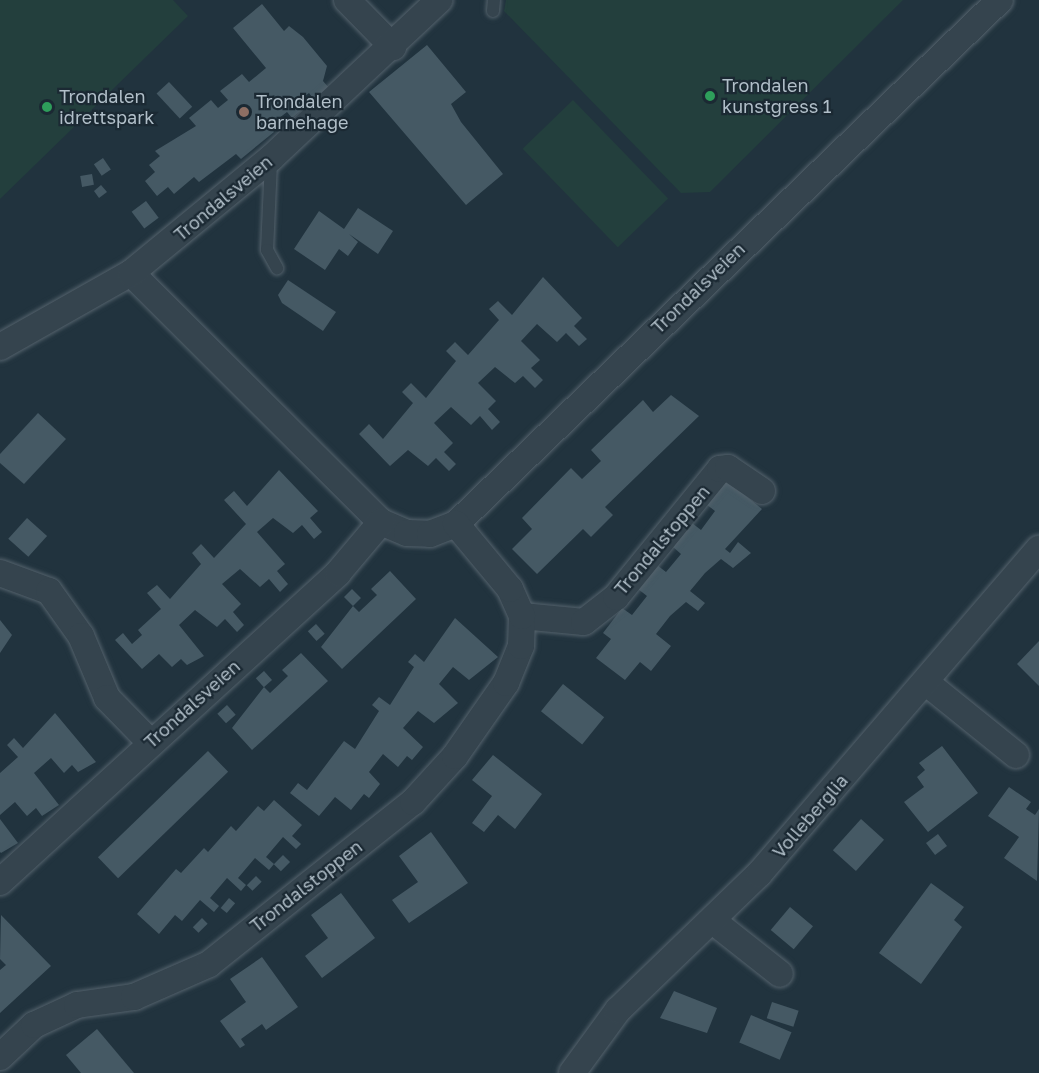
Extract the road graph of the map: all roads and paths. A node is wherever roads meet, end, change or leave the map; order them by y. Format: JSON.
{"nodes":[{"id":1,"x":347,"y":0,"type":"edge"},
{"id":2,"x":439,"y":0,"type":"edge"},
{"id":3,"x":1000,"y":0,"type":"edge"},
{"id":4,"x":393,"y":47,"type":"junction"},
{"id":5,"x":271,"y":158,"type":"junction"},
{"id":6,"x":277,"y":268,"type":"dead end"},
{"id":7,"x":131,"y":273,"type":"junction"},
{"id":8,"x":0,"y":347,"type":"edge"},
{"id":9,"x":762,"y":491,"type":"dead end"},
{"id":10,"x":381,"y":522,"type":"junction"},
{"id":11,"x":456,"y":524,"type":"junction"},
{"id":12,"x":1039,"y":549,"type":"edge"},
{"id":13,"x":0,"y":573,"type":"edge"},
{"id":14,"x":522,"y":616,"type":"junction"},
{"id":15,"x":928,"y":684,"type":"junction"},
{"id":16,"x":150,"y":742,"type":"junction"},
{"id":17,"x":1016,"y":755,"type":"dead end"},
{"id":18,"x":0,"y":882,"type":"edge"},
{"id":19,"x":712,"y":921,"type":"junction"},
{"id":20,"x":780,"y":974,"type":"dead end"},
{"id":21,"x":0,"y":1057,"type":"edge"},
{"id":22,"x":572,"y":1073,"type":"edge"}],
"edges":[{"from":1,"to":4,"type":"street"},
{"from":2,"to":4,"type":"street","name":"Trondalsveien"},
{"from":3,"to":11,"type":"street","name":"Trondalsveien"},
{"from":4,"to":5,"type":"street","name":"Trondalsveien"},
{"from":5,"to":6,"type":"lane"},
{"from":5,"to":7,"type":"street","name":"Trondalsveien"},
{"from":7,"to":8,"type":"street","name":"Trondalsveien"},
{"from":7,"to":10,"type":"street","name":"Trondalsveien"},
{"from":9,"to":14,"type":"street","name":"Trondalstoppen"},
{"from":10,"to":11,"type":"street","name":"Trondalsveien"},
{"from":10,"to":16,"type":"street","name":"Trondalsveien"},
{"from":11,"to":14,"type":"street","name":"Trondalstoppen"},
{"from":12,"to":15,"type":"street","name":"Volleberglia"},
{"from":13,"to":16,"type":"street"},
{"from":14,"to":21,"type":"street","name":"Trondalstoppen"},
{"from":15,"to":17,"type":"street"},
{"from":15,"to":19,"type":"street","name":"Volleberglia"},
{"from":16,"to":18,"type":"street","name":"Trondalsveien"},
{"from":19,"to":20,"type":"street"},
{"from":19,"to":22,"type":"street","name":"Volleberglia"}]}
